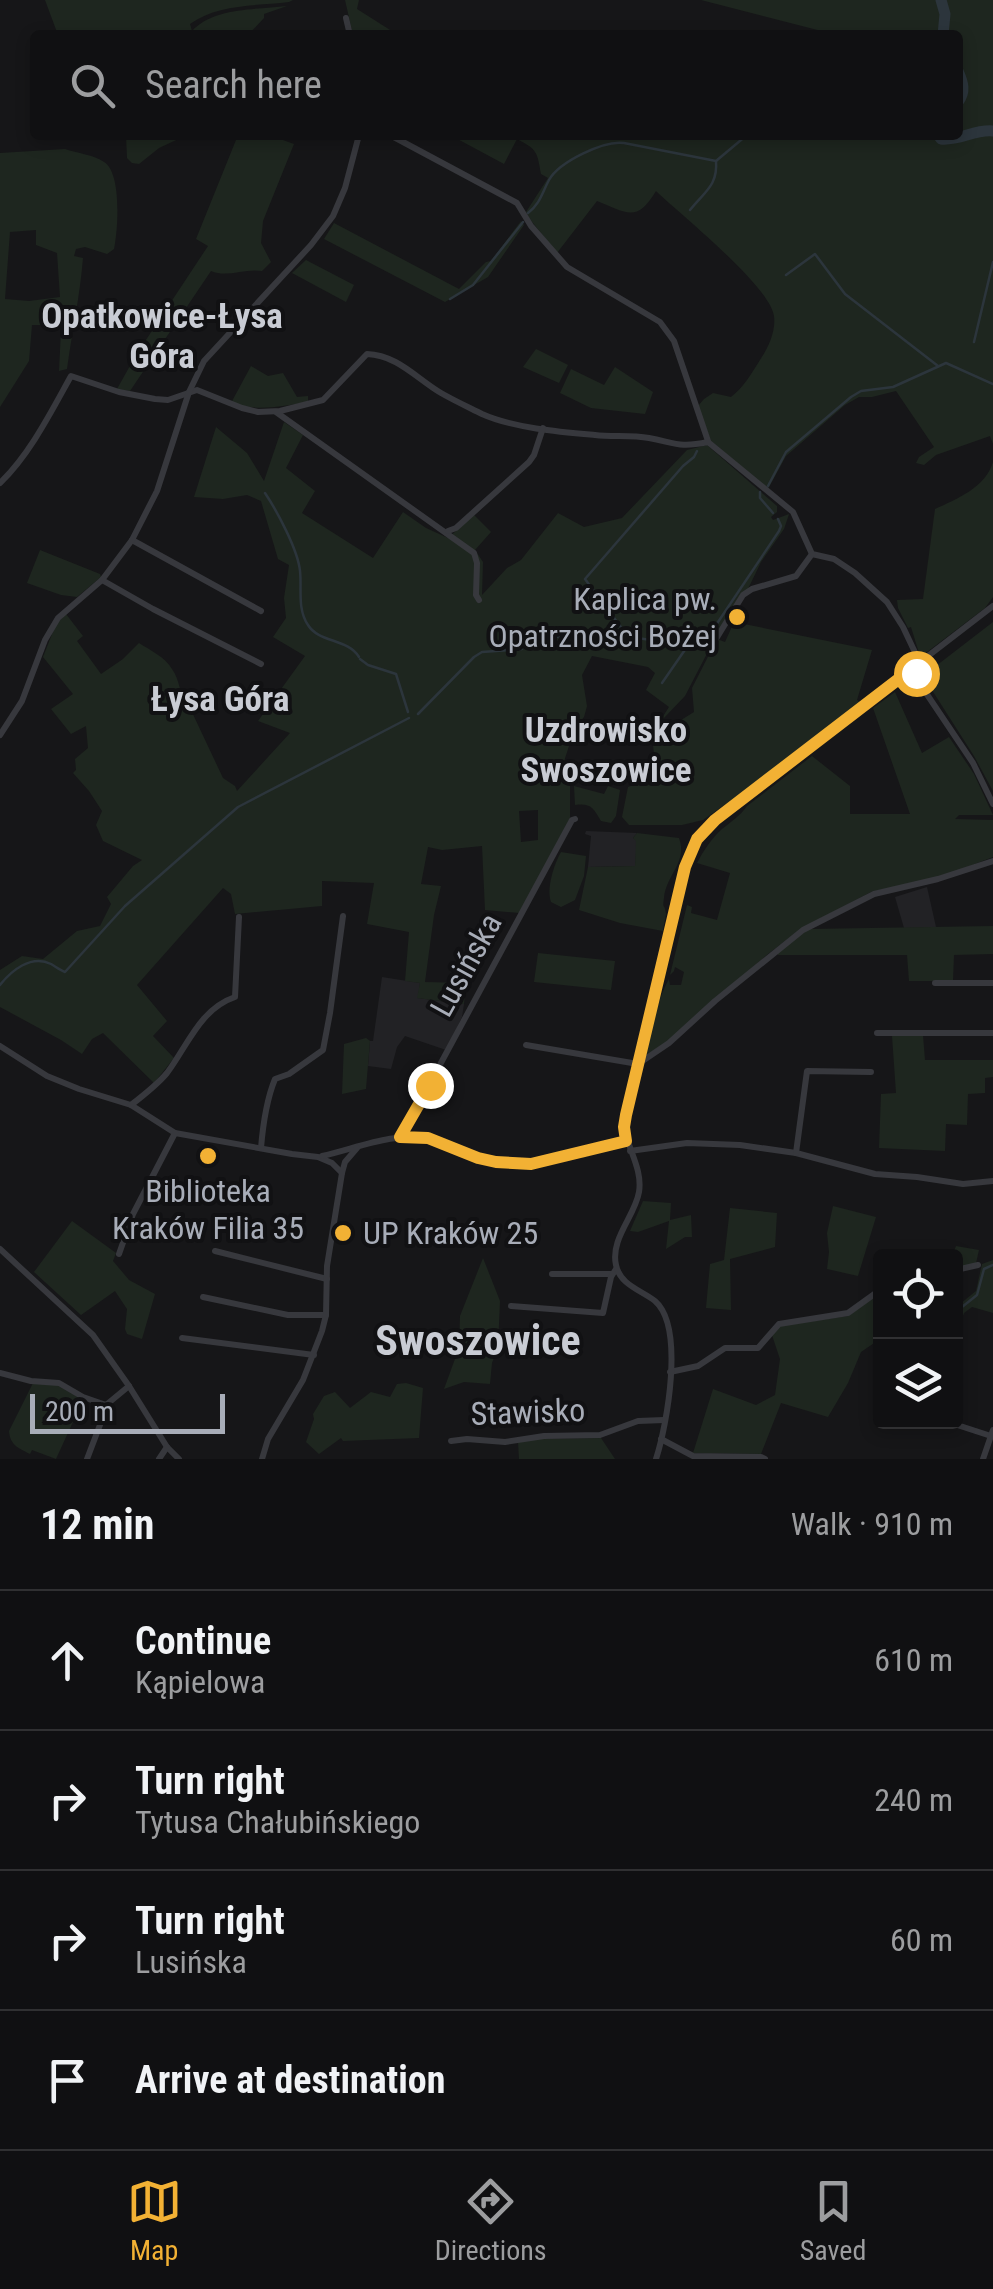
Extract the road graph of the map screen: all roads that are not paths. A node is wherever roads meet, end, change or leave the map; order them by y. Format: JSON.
{"nodes":[{"id":1,"x":346,"y":18,"type":"dead end"},
{"id":2,"x":349,"y":30,"type":"edge"},
{"id":3,"x":358,"y":140,"type":"edge"},
{"id":4,"x":399,"y":140,"type":"edge"},
{"id":5,"x":189,"y":392,"type":"junction"},
{"id":6,"x":275,"y":411,"type":"junction"},
{"id":7,"x":543,"y":428,"type":"junction"},
{"id":8,"x":708,"y":442,"type":"junction"},
{"id":9,"x":0,"y":483,"type":"edge"},
{"id":10,"x":446,"y":532,"type":"junction"},
{"id":11,"x":132,"y":540,"type":"junction"},
{"id":12,"x":812,"y":554,"type":"junction"},
{"id":13,"x":102,"y":580,"type":"junction"},
{"id":14,"x":479,"y":600,"type":"dead end"},
{"id":15,"x":993,"y":606,"type":"edge"},
{"id":16,"x":260,"y":611,"type":"dead end"},
{"id":17,"x":716,"y":638,"type":"dead end"},
{"id":18,"x":262,"y":664,"type":"dead end"},
{"id":19,"x":916,"y":666,"type":"junction"},
{"id":20,"x":0,"y":735,"type":"edge"},
{"id":21,"x":993,"y":804,"type":"edge"},
{"id":22,"x":575,"y":819,"type":"dead end"},
{"id":23,"x":993,"y":861,"type":"edge"},
{"id":24,"x":343,"y":916,"type":"dead end"},
{"id":25,"x":239,"y":917,"type":"dead end"},
{"id":26,"x":993,"y":982,"type":"edge"},
{"id":27,"x":935,"y":983,"type":"dead end"},
{"id":28,"x":877,"y":1033,"type":"dead end"},
{"id":29,"x":993,"y":1033,"type":"edge"},
{"id":30,"x":526,"y":1045,"type":"dead end"},
{"id":31,"x":0,"y":1046,"type":"edge"},
{"id":32,"x":638,"y":1064,"type":"junction"},
{"id":33,"x":870,"y":1072,"type":"dead end"},
{"id":34,"x":132,"y":1106,"type":"junction"},
{"id":35,"x":175,"y":1132,"type":"junction"},
{"id":36,"x":400,"y":1137,"type":"junction"},
{"id":37,"x":626,"y":1141,"type":"junction"},
{"id":38,"x":262,"y":1148,"type":"junction"},
{"id":39,"x":357,"y":1148,"type":"junction"},
{"id":40,"x":630,"y":1151,"type":"junction"},
{"id":41,"x":796,"y":1153,"type":"junction"},
{"id":42,"x":318,"y":1157,"type":"junction"},
{"id":43,"x":342,"y":1172,"type":"junction"},
{"id":44,"x":993,"y":1181,"type":"edge"},
{"id":45,"x":0,"y":1249,"type":"edge"},
{"id":46,"x":215,"y":1251,"type":"dead end"},
{"id":47,"x":119,"y":1254,"type":"dead end"},
{"id":48,"x":978,"y":1265,"type":"dead end"},
{"id":49,"x":963,"y":1268,"type":"edge"},
{"id":50,"x":614,"y":1271,"type":"junction"},
{"id":51,"x":552,"y":1274,"type":"dead end"},
{"id":52,"x":327,"y":1279,"type":"junction"},
{"id":53,"x":873,"y":1295,"type":"edge"},
{"id":54,"x":203,"y":1297,"type":"dead end"},
{"id":55,"x":511,"y":1306,"type":"dead end"},
{"id":56,"x":326,"y":1315,"type":"junction"},
{"id":57,"x":182,"y":1338,"type":"dead end"},
{"id":58,"x":314,"y":1355,"type":"junction"},
{"id":59,"x":670,"y":1372,"type":"junction"},
{"id":60,"x":0,"y":1373,"type":"edge"},
{"id":61,"x":130,"y":1386,"type":"junction"},
{"id":62,"x":106,"y":1404,"type":"junction"},
{"id":63,"x":664,"y":1420,"type":"junction"},
{"id":64,"x":963,"y":1426,"type":"edge"},
{"id":65,"x":992,"y":1433,"type":"edge"},
{"id":66,"x":661,"y":1439,"type":"junction"},
{"id":67,"x":451,"y":1441,"type":"dead end"},
{"id":68,"x":172,"y":1455,"type":"edge"},
{"id":69,"x":87,"y":1459,"type":"edge"},
{"id":70,"x":159,"y":1459,"type":"edge"},
{"id":71,"x":262,"y":1459,"type":"edge"},
{"id":72,"x":656,"y":1459,"type":"edge"},
{"id":73,"x":765,"y":1459,"type":"edge"},
{"id":74,"x":983,"y":1459,"type":"edge"}],
"edges":[{"from":1,"to":2,"type":"street"},
{"from":3,"to":5,"type":"street"},
{"from":4,"to":8,"type":"street"},
{"from":5,"to":6,"type":"street"},
{"from":5,"to":9,"type":"street"},
{"from":5,"to":11,"type":"street"},
{"from":6,"to":7,"type":"street"},
{"from":6,"to":10,"type":"street"},
{"from":7,"to":8,"type":"street"},
{"from":7,"to":10,"type":"street"},
{"from":8,"to":12,"type":"street"},
{"from":10,"to":14,"type":"street"},
{"from":11,"to":13,"type":"street"},
{"from":11,"to":16,"type":"street"},
{"from":12,"to":17,"type":"street"},
{"from":12,"to":19,"type":"street"},
{"from":13,"to":18,"type":"street"},
{"from":13,"to":20,"type":"street"},
{"from":15,"to":19,"type":"street"},
{"from":19,"to":21,"type":"street"},
{"from":19,"to":32,"type":"street"},
{"from":22,"to":36,"type":"street","name":"Lusińska"},
{"from":23,"to":32,"type":"street"},
{"from":24,"to":38,"type":"street"},
{"from":25,"to":34,"type":"street"},
{"from":26,"to":27,"type":"street"},
{"from":28,"to":29,"type":"street"},
{"from":30,"to":32,"type":"street"},
{"from":31,"to":34,"type":"street"},
{"from":32,"to":37,"type":"street"},
{"from":33,"to":41,"type":"street"},
{"from":34,"to":35,"type":"street"},
{"from":35,"to":38,"type":"street"},
{"from":35,"to":47,"type":"street"},
{"from":36,"to":37,"type":"street"},
{"from":36,"to":39,"type":"street"},
{"from":37,"to":40,"type":"street"},
{"from":38,"to":42,"type":"street"},
{"from":39,"to":42,"type":"street"},
{"from":39,"to":43,"type":"street"},
{"from":40,"to":41,"type":"street"},
{"from":40,"to":50,"type":"street"},
{"from":41,"to":44,"type":"street"},
{"from":42,"to":43,"type":"street"},
{"from":43,"to":52,"type":"street"},
{"from":45,"to":61,"type":"street"},
{"from":46,"to":52,"type":"street"},
{"from":48,"to":49,"type":"street"},
{"from":50,"to":51,"type":"street"},
{"from":50,"to":55,"type":"street"},
{"from":50,"to":59,"type":"street"},
{"from":52,"to":56,"type":"street"},
{"from":53,"to":59,"type":"street"},
{"from":54,"to":56,"type":"street"},
{"from":56,"to":58,"type":"street"},
{"from":57,"to":58,"type":"street"},
{"from":58,"to":71,"type":"street"},
{"from":59,"to":63,"type":"street"},
{"from":60,"to":62,"type":"street"},
{"from":61,"to":62,"type":"street"},
{"from":61,"to":68,"type":"street"},
{"from":62,"to":69,"type":"street"},
{"from":63,"to":66,"type":"street"},
{"from":63,"to":67,"type":"street","name":"Stawisko"},
{"from":64,"to":65,"type":"street"},
{"from":65,"to":74,"type":"street"},
{"from":66,"to":72,"type":"street"},
{"from":66,"to":73,"type":"street"},
{"from":68,"to":70,"type":"street"}]}
